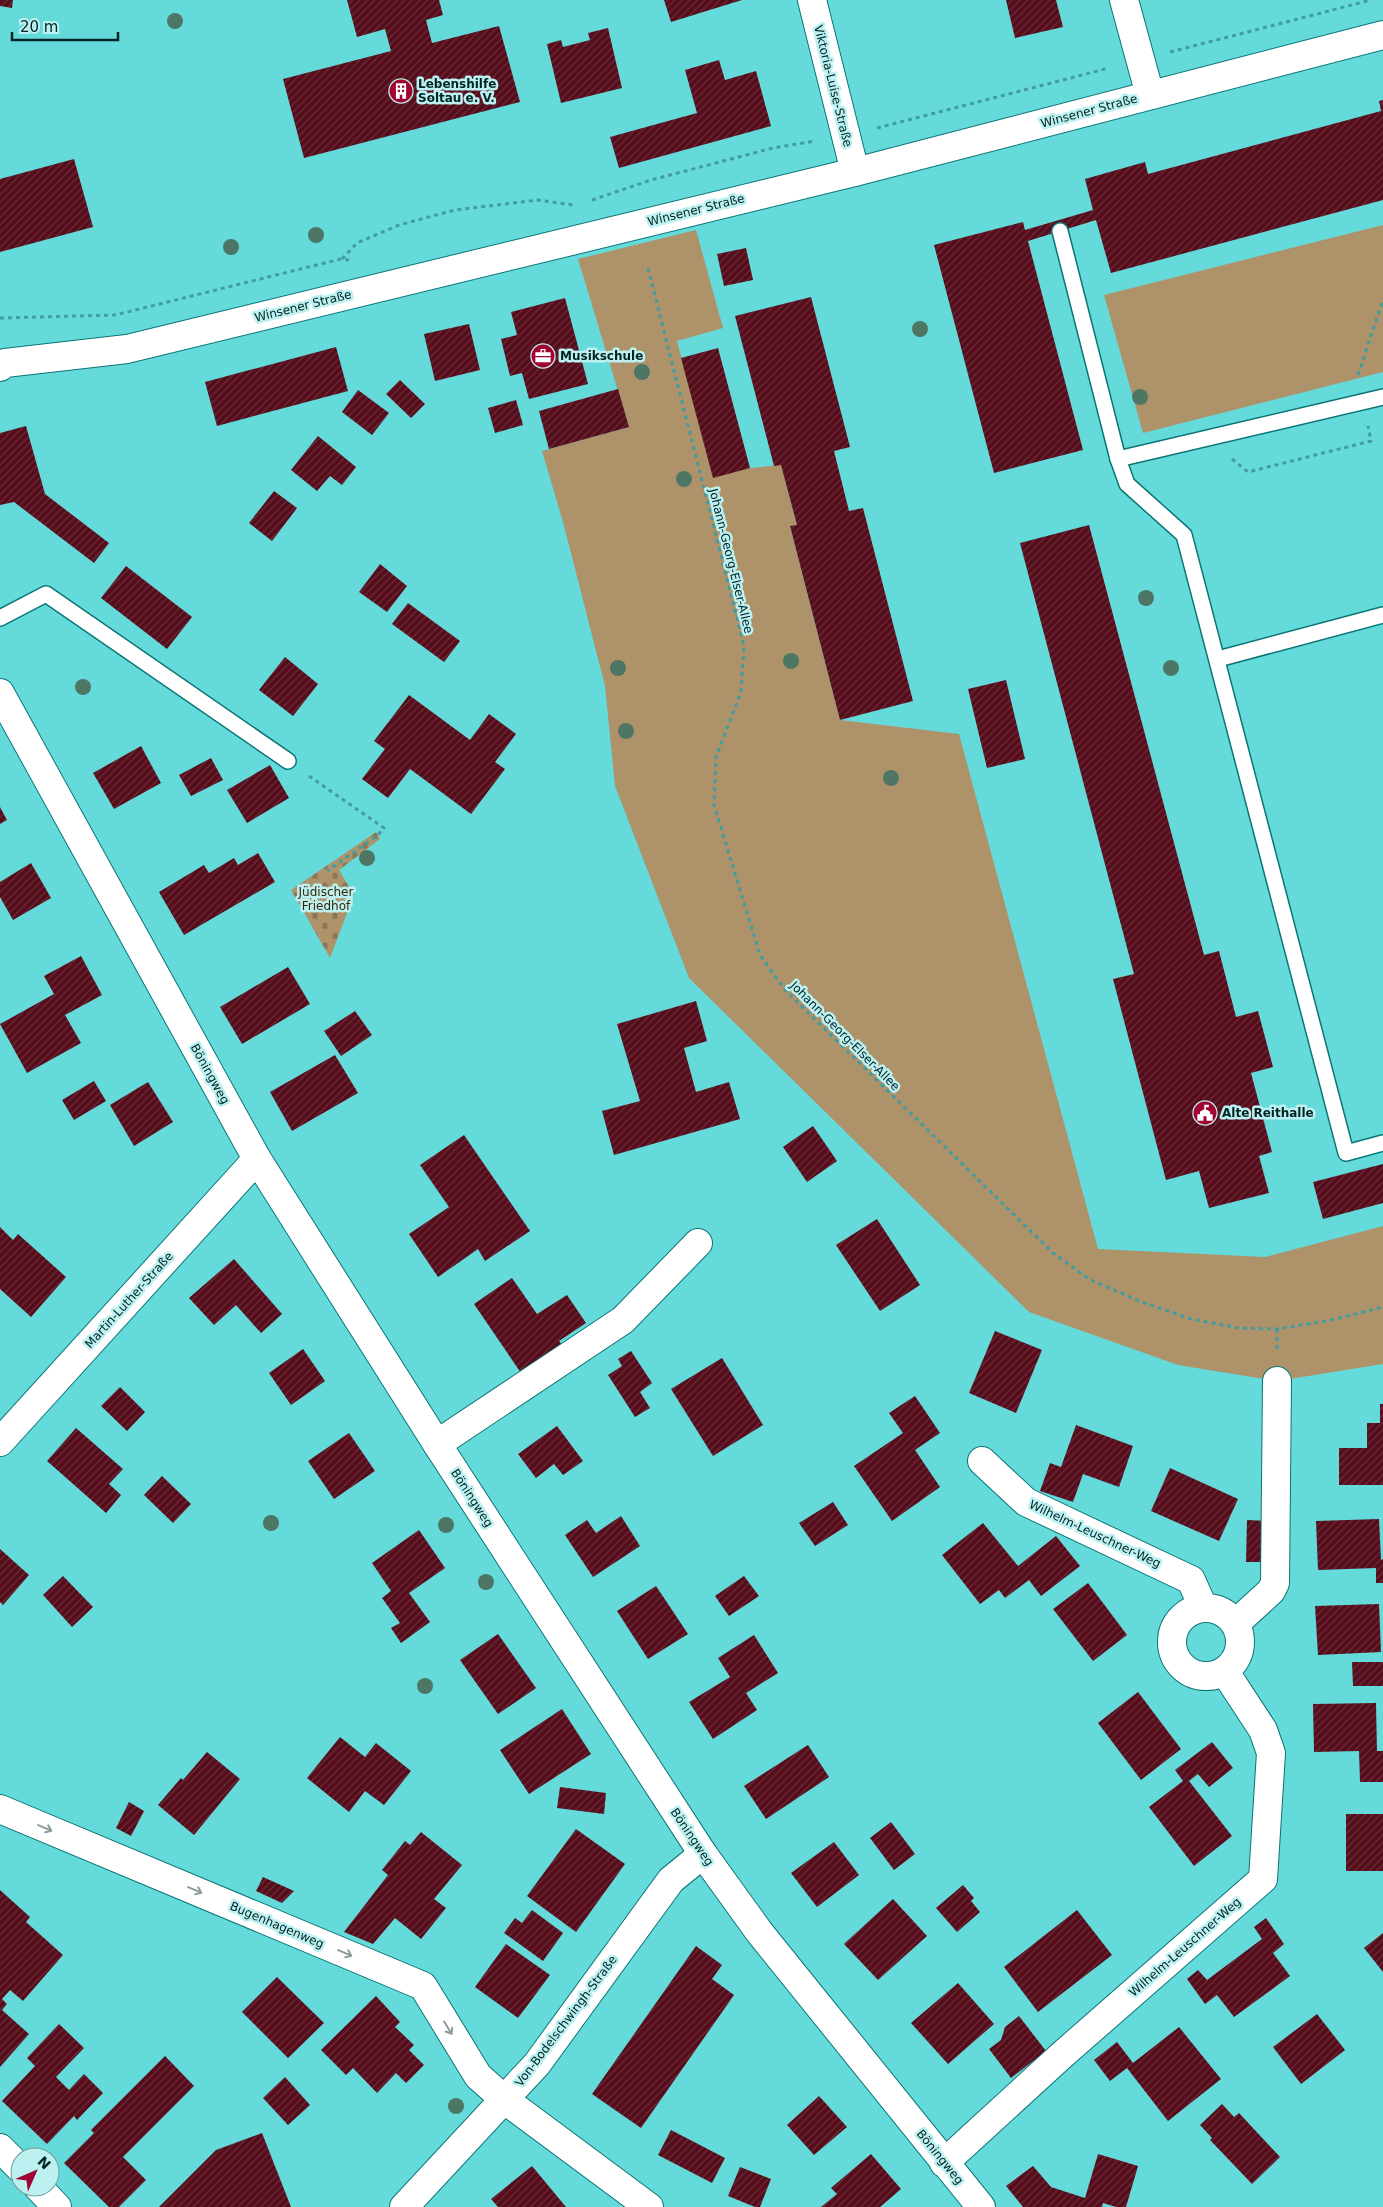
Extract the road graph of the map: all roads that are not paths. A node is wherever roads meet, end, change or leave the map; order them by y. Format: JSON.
{"nodes":[{"id":1,"x":812,"y":0,"type":"edge"},
{"id":2,"x":1124,"y":0,"type":"edge"},
{"id":3,"x":1383,"y":35,"type":"edge"},
{"id":4,"x":1150,"y":95,"type":"junction"},
{"id":5,"x":854,"y":172,"type":"junction"},
{"id":6,"x":1060,"y":231,"type":"dead end"},
{"id":7,"x":2,"y":364,"type":"edge"},
{"id":8,"x":1383,"y":397,"type":"edge"},
{"id":9,"x":1118,"y":459,"type":"junction"},
{"id":10,"x":1383,"y":615,"type":"edge"},
{"id":11,"x":0,"y":618,"type":"edge"},
{"id":12,"x":1218,"y":659,"type":"junction"},
{"id":13,"x":0,"y":693,"type":"edge"},
{"id":14,"x":288,"y":761,"type":"road end"},
{"id":15,"x":1383,"y":1143,"type":"edge"},
{"id":16,"x":257,"y":1159,"type":"junction"},
{"id":17,"x":698,"y":1244,"type":"dead end"},
{"id":18,"x":1277,"y":1381,"type":"dead end"},
{"id":19,"x":0,"y":1442,"type":"edge"},
{"id":20,"x":437,"y":1444,"type":"junction"},
{"id":21,"x":982,"y":1461,"type":"dead end"},
{"id":22,"x":1203,"y":1607,"type":"junction"},
{"id":23,"x":1236,"y":1623,"type":"junction"},
{"id":24,"x":1225,"y":1672,"type":"junction"},
{"id":25,"x":0,"y":1809,"type":"edge"},
{"id":26,"x":702,"y":1854,"type":"junction"},
{"id":27,"x":506,"y":2100,"type":"junction"},
{"id":28,"x":0,"y":2148,"type":"edge"},
{"id":29,"x":10,"y":2158,"type":"edge"},
{"id":30,"x":944,"y":2163,"type":"junction"},
{"id":31,"x":48,"y":2197,"type":"edge"},
{"id":32,"x":57,"y":2207,"type":"edge"},
{"id":33,"x":404,"y":2207,"type":"edge"},
{"id":34,"x":650,"y":2207,"type":"edge"},
{"id":35,"x":981,"y":2207,"type":"edge"}],
"edges":[{"from":1,"to":5,"type":"street","name":"Viktoria-Luise-Straße"},
{"from":2,"to":4,"type":"street"},
{"from":3,"to":4,"type":"street","name":"Winsener Straße"},
{"from":4,"to":5,"type":"street","name":"Winsener Straße"},
{"from":5,"to":7,"type":"street","name":"Winsener Straße"},
{"from":6,"to":9,"type":"lane"},
{"from":8,"to":9,"type":"lane"},
{"from":9,"to":12,"type":"lane"},
{"from":10,"to":12,"type":"lane"},
{"from":11,"to":14,"type":"lane"},
{"from":12,"to":15,"type":"lane"},
{"from":13,"to":16,"type":"street","name":"Böningweg"},
{"from":16,"to":19,"type":"street","name":"Martin-Luther-Straße"},
{"from":16,"to":20,"type":"street","name":"Böningweg"},
{"from":17,"to":20,"type":"street"},
{"from":18,"to":23,"type":"street"},
{"from":20,"to":26,"type":"street","name":"Böningweg"},
{"from":21,"to":22,"type":"street","name":"Wilhelm-Leuschner-Weg"},
{"from":22,"to":23,"type":"street"},
{"from":22,"to":24,"type":"street"},
{"from":23,"to":24,"type":"street"},
{"from":24,"to":30,"type":"street","name":"Wilhelm-Leuschner-Weg"},
{"from":25,"to":27,"type":"street","name":"Bugenhagenweg","one_way":true},
{"from":26,"to":27,"type":"street","name":"Von-Bodelschwingh-Straße"},
{"from":26,"to":30,"type":"street","name":"Böningweg"},
{"from":27,"to":33,"type":"street","name":"Von-Bodelschwingh-Straße"},
{"from":27,"to":34,"type":"street"},
{"from":28,"to":29,"type":"street"},
{"from":30,"to":35,"type":"street","name":"Böningweg"},
{"from":31,"to":32,"type":"street"}]}
